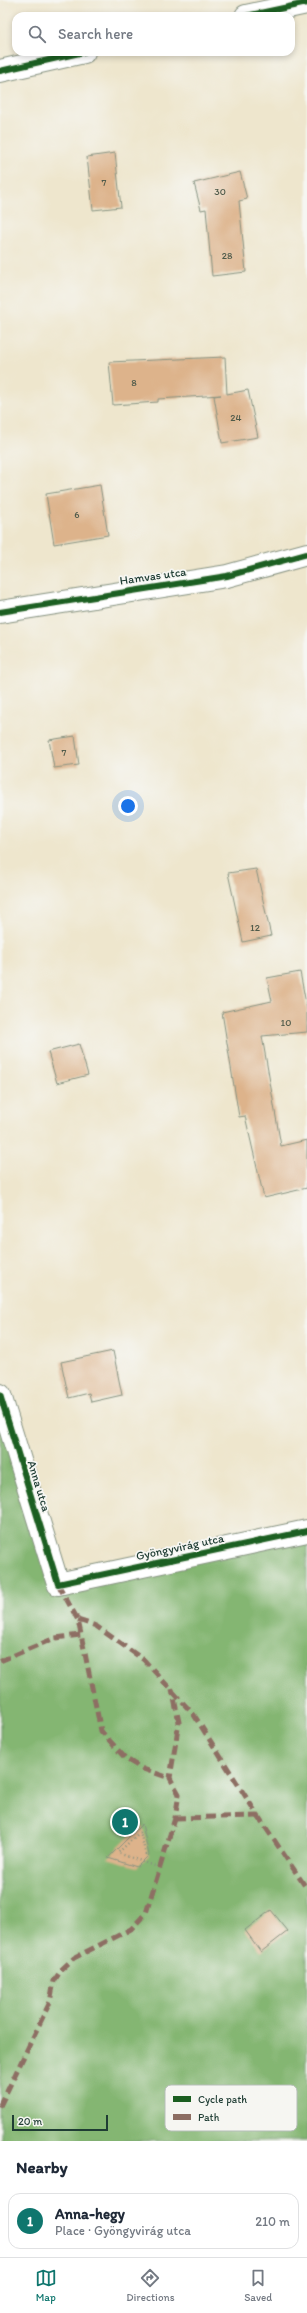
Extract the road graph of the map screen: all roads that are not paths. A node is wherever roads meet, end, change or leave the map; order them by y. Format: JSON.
{"nodes":[{"id":1,"x":307,"y":2,"type":"edge"},
{"id":2,"x":263,"y":12,"type":"edge"},
{"id":3,"x":66,"y":56,"type":"edge"},
{"id":4,"x":0,"y":71,"type":"edge"},
{"id":5,"x":307,"y":554,"type":"edge"},
{"id":6,"x":0,"y":612,"type":"edge"},
{"id":7,"x":0,"y":1395,"type":"edge"},
{"id":8,"x":307,"y":1531,"type":"edge"},
{"id":9,"x":58,"y":1584,"type":"joint"}],
"edges":[{"from":1,"to":2,"type":"street"},
{"from":3,"to":4,"type":"street"},
{"from":5,"to":6,"type":"street","name":"Hamvas utca"},
{"from":7,"to":9,"type":"street","name":"Anna utca"},
{"from":8,"to":9,"type":"street","name":"Gyöngyvirág utca"}]}
